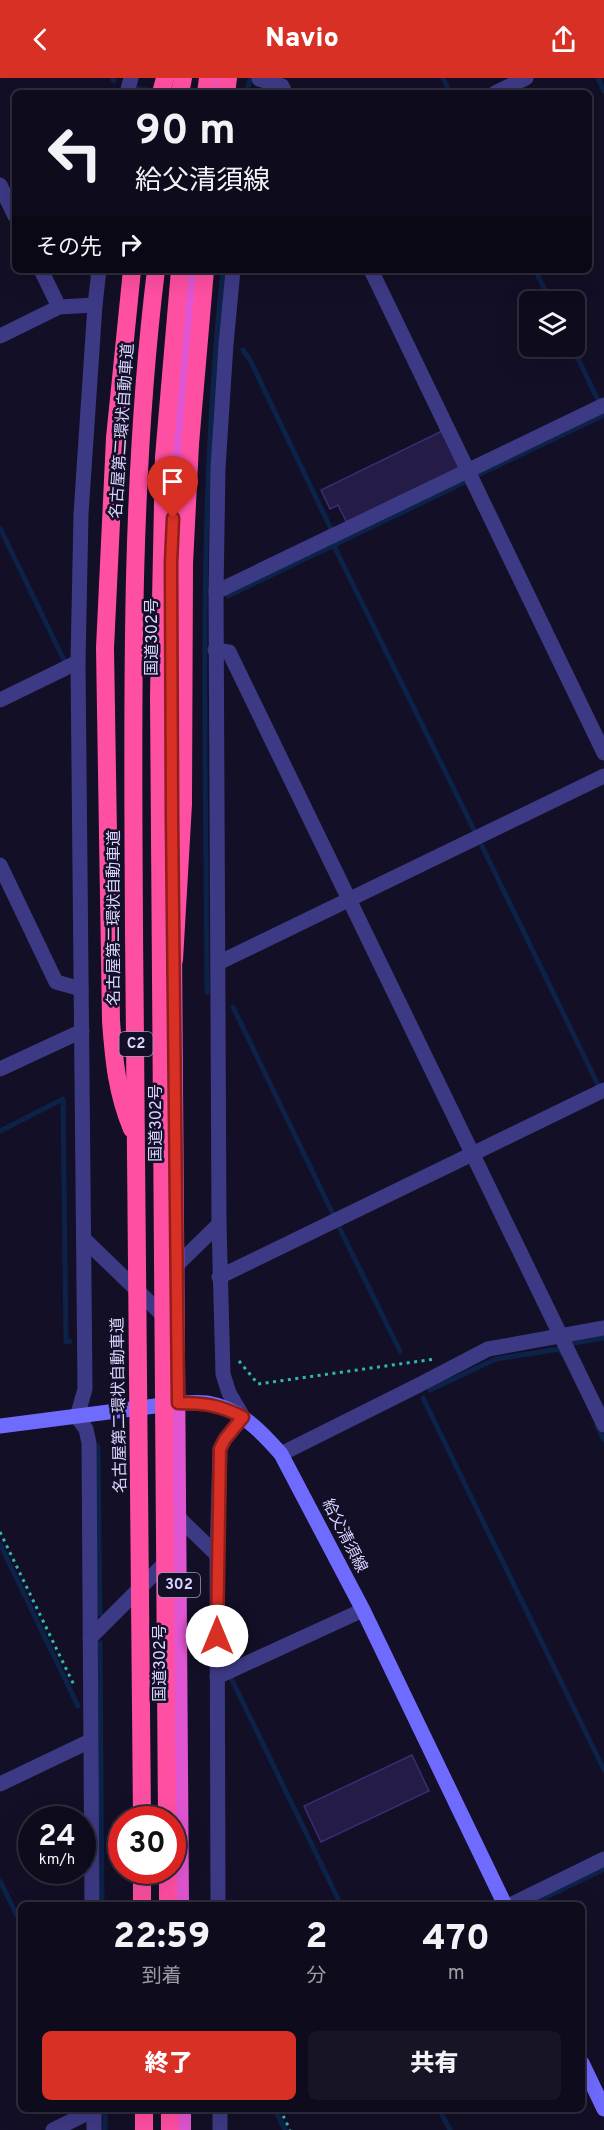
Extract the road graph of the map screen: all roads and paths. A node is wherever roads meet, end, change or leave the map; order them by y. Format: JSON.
{"nodes":[{"id":1,"x":526,"y":78,"type":"edge"},
{"id":2,"x":258,"y":83,"type":"edge"},
{"id":3,"x":284,"y":90,"type":"edge"},
{"id":4,"x":501,"y":90,"type":"edge"},
{"id":5,"x":0,"y":185,"type":"edge"},
{"id":6,"x":12,"y":210,"type":"edge"},
{"id":7,"x":42,"y":273,"type":"edge"},
{"id":8,"x":99,"y":273,"type":"edge"},
{"id":9,"x":132,"y":273,"type":"edge"},
{"id":10,"x":156,"y":273,"type":"edge"},
{"id":11,"x":180,"y":273,"type":"edge"},
{"id":12,"x":193,"y":273,"type":"edge"},
{"id":13,"x":205,"y":273,"type":"edge"},
{"id":14,"x":233,"y":273,"type":"edge"},
{"id":15,"x":372,"y":273,"type":"edge"},
{"id":16,"x":94,"y":305,"type":"junction"},
{"id":17,"x":59,"y":307,"type":"junction"},
{"id":18,"x":0,"y":336,"type":"edge"},
{"id":19,"x":604,"y":405,"type":"edge"},
{"id":20,"x":469,"y":470,"type":"junction"},
{"id":21,"x":216,"y":592,"type":"junction"},
{"id":22,"x":215,"y":650,"type":"junction"},
{"id":23,"x":78,"y":662,"type":"junction"},
{"id":24,"x":0,"y":700,"type":"edge"},
{"id":25,"x":604,"y":753,"type":"edge"},
{"id":26,"x":604,"y":776,"type":"edge"},
{"id":27,"x":0,"y":866,"type":"edge"},
{"id":28,"x":349,"y":900,"type":"junction"},
{"id":29,"x":174,"y":960,"type":"junction"},
{"id":30,"x":218,"y":963,"type":"junction"},
{"id":31,"x":81,"y":989,"type":"junction"},
{"id":32,"x":82,"y":1031,"type":"junction"},
{"id":33,"x":0,"y":1069,"type":"edge"},
{"id":34,"x":604,"y":1090,"type":"edge"},
{"id":35,"x":472,"y":1154,"type":"junction"},
{"id":36,"x":175,"y":1204,"type":"junction"},
{"id":37,"x":219,"y":1224,"type":"junction"},
{"id":38,"x":84,"y":1239,"type":"junction"},
{"id":39,"x":177,"y":1265,"type":"junction"},
{"id":40,"x":219,"y":1277,"type":"junction"},
{"id":41,"x":604,"y":1328,"type":"edge"},
{"id":42,"x":177,"y":1329,"type":"junction"},
{"id":43,"x":560,"y":1335,"type":"junction"},
{"id":44,"x":221,"y":1352,"type":"junction"},
{"id":45,"x":458,"y":1364,"type":"junction"},
{"id":46,"x":178,"y":1403,"type":"junction"},
{"id":47,"x":77,"y":1417,"type":"junction"},
{"id":48,"x":243,"y":1417,"type":"junction"},
{"id":49,"x":604,"y":1425,"type":"edge"},
{"id":50,"x":0,"y":1426,"type":"edge"},
{"id":51,"x":281,"y":1454,"type":"junction"},
{"id":52,"x":178,"y":1517,"type":"junction"},
{"id":53,"x":0,"y":1532,"type":"edge"},
{"id":54,"x":178,"y":1550,"type":"junction"},
{"id":55,"x":217,"y":1555,"type":"junction"},
{"id":56,"x":363,"y":1610,"type":"junction"},
{"id":57,"x":90,"y":1638,"type":"junction"},
{"id":58,"x":217,"y":1677,"type":"junction"},
{"id":59,"x":75,"y":1688,"type":"dead end"},
{"id":60,"x":90,"y":1741,"type":"junction"},
{"id":61,"x":0,"y":1784,"type":"edge"},
{"id":62,"x":142,"y":1806,"type":"edge"},
{"id":63,"x":167,"y":1806,"type":"edge"},
{"id":64,"x":604,"y":1859,"type":"edge"},
{"id":65,"x":142,"y":1884,"type":"edge"},
{"id":66,"x":168,"y":1884,"type":"edge"},
{"id":67,"x":92,"y":1902,"type":"edge"},
{"id":68,"x":142,"y":1902,"type":"edge"},
{"id":69,"x":168,"y":1902,"type":"edge"},
{"id":70,"x":181,"y":1902,"type":"edge"},
{"id":71,"x":218,"y":1902,"type":"edge"},
{"id":72,"x":504,"y":1902,"type":"edge"},
{"id":73,"x":516,"y":1902,"type":"edge"},
{"id":74,"x":585,"y":2070,"type":"edge"},
{"id":75,"x":604,"y":2109,"type":"edge"},
{"id":76,"x":88,"y":2112,"type":"edge"},
{"id":77,"x":94,"y":2112,"type":"edge"},
{"id":78,"x":144,"y":2112,"type":"edge"},
{"id":79,"x":170,"y":2112,"type":"edge"},
{"id":80,"x":183,"y":2112,"type":"edge"},
{"id":81,"x":220,"y":2112,"type":"edge"},
{"id":82,"x":281,"y":2112,"type":"edge"},
{"id":83,"x":52,"y":2130,"type":"edge"},
{"id":84,"x":94,"y":2130,"type":"edge"},
{"id":85,"x":144,"y":2130,"type":"edge"},
{"id":86,"x":170,"y":2130,"type":"edge"},
{"id":87,"x":183,"y":2130,"type":"edge"},
{"id":88,"x":220,"y":2130,"type":"edge"},
{"id":89,"x":290,"y":2130,"type":"edge"}],
"edges":[{"from":1,"to":4,"type":"street"},
{"from":2,"to":3,"type":"street"},
{"from":5,"to":6,"type":"street"},
{"from":7,"to":17,"type":"street"},
{"from":8,"to":16,"type":"street"},
{"from":9,"to":36,"type":"highway"},
{"from":10,"to":62,"type":"highway","name":"名古屋第二環状自動車道","number":"C2"},
{"from":11,"to":63,"type":"highway","number":"C2"},
{"from":12,"to":29,"type":"highway","name":"国道302号","number":"302"},
{"from":13,"to":29,"type":"highway"},
{"from":14,"to":21,"type":"street"},
{"from":15,"to":20,"type":"street"},
{"from":16,"to":17,"type":"street"},
{"from":16,"to":23,"type":"street"},
{"from":17,"to":18,"type":"street"},
{"from":19,"to":20,"type":"street"},
{"from":20,"to":21,"type":"street"},
{"from":20,"to":25,"type":"street"},
{"from":21,"to":22,"type":"street"},
{"from":22,"to":28,"type":"street"},
{"from":22,"to":30,"type":"street"},
{"from":23,"to":24,"type":"street"},
{"from":23,"to":31,"type":"street"},
{"from":26,"to":28,"type":"street"},
{"from":27,"to":31,"type":"street"},
{"from":28,"to":30,"type":"street"},
{"from":28,"to":35,"type":"street"},
{"from":29,"to":36,"type":"highway","name":"国道302号","number":"302"},
{"from":30,"to":37,"type":"street"},
{"from":31,"to":32,"type":"street"},
{"from":32,"to":33,"type":"street"},
{"from":32,"to":38,"type":"street"},
{"from":34,"to":35,"type":"street"},
{"from":35,"to":40,"type":"street"},
{"from":35,"to":43,"type":"street"},
{"from":36,"to":39,"type":"highway","name":"国道302号","number":"302"},
{"from":37,"to":39,"type":"street"},
{"from":37,"to":40,"type":"street"},
{"from":38,"to":42,"type":"street"},
{"from":38,"to":47,"type":"street"},
{"from":39,"to":42,"type":"highway","name":"国道302号","number":"302"},
{"from":40,"to":44,"type":"street"},
{"from":41,"to":43,"type":"street"},
{"from":42,"to":46,"type":"highway","name":"国道302号","number":"302"},
{"from":43,"to":45,"type":"street"},
{"from":43,"to":49,"type":"street"},
{"from":44,"to":45,"type":"path"},
{"from":44,"to":48,"type":"street"},
{"from":45,"to":51,"type":"street"},
{"from":46,"to":47,"type":"main road","name":"給父清須線"},
{"from":46,"to":48,"type":"main road","name":"給父清須線"},
{"from":46,"to":52,"type":"highway","name":"国道302号","number":"302"},
{"from":47,"to":50,"type":"main road","name":"給父清須線"},
{"from":47,"to":57,"type":"street"},
{"from":48,"to":51,"type":"main road","name":"給父清須線"},
{"from":48,"to":55,"type":"street"},
{"from":51,"to":56,"type":"main road","name":"給父清須線"},
{"from":52,"to":54,"type":"highway","name":"国道302号","number":"302"},
{"from":52,"to":55,"type":"street"},
{"from":53,"to":59,"type":"path"},
{"from":54,"to":57,"type":"street"},
{"from":54,"to":70,"type":"highway","name":"国道302号","number":"302"},
{"from":55,"to":58,"type":"street"},
{"from":56,"to":58,"type":"street"},
{"from":56,"to":72,"type":"main road","name":"給父清須線"},
{"from":57,"to":60,"type":"street"},
{"from":58,"to":71,"type":"street"},
{"from":60,"to":61,"type":"street"},
{"from":60,"to":67,"type":"street"},
{"from":64,"to":73,"type":"street"},
{"from":65,"to":68,"type":"highway"},
{"from":66,"to":69,"type":"highway"},
{"from":74,"to":75,"type":"main road"},
{"from":76,"to":83,"type":"street"},
{"from":77,"to":84,"type":"street"},
{"from":78,"to":85,"type":"highway"},
{"from":79,"to":86,"type":"highway"},
{"from":80,"to":87,"type":"highway"},
{"from":81,"to":88,"type":"street"},
{"from":82,"to":89,"type":"path"}]}
